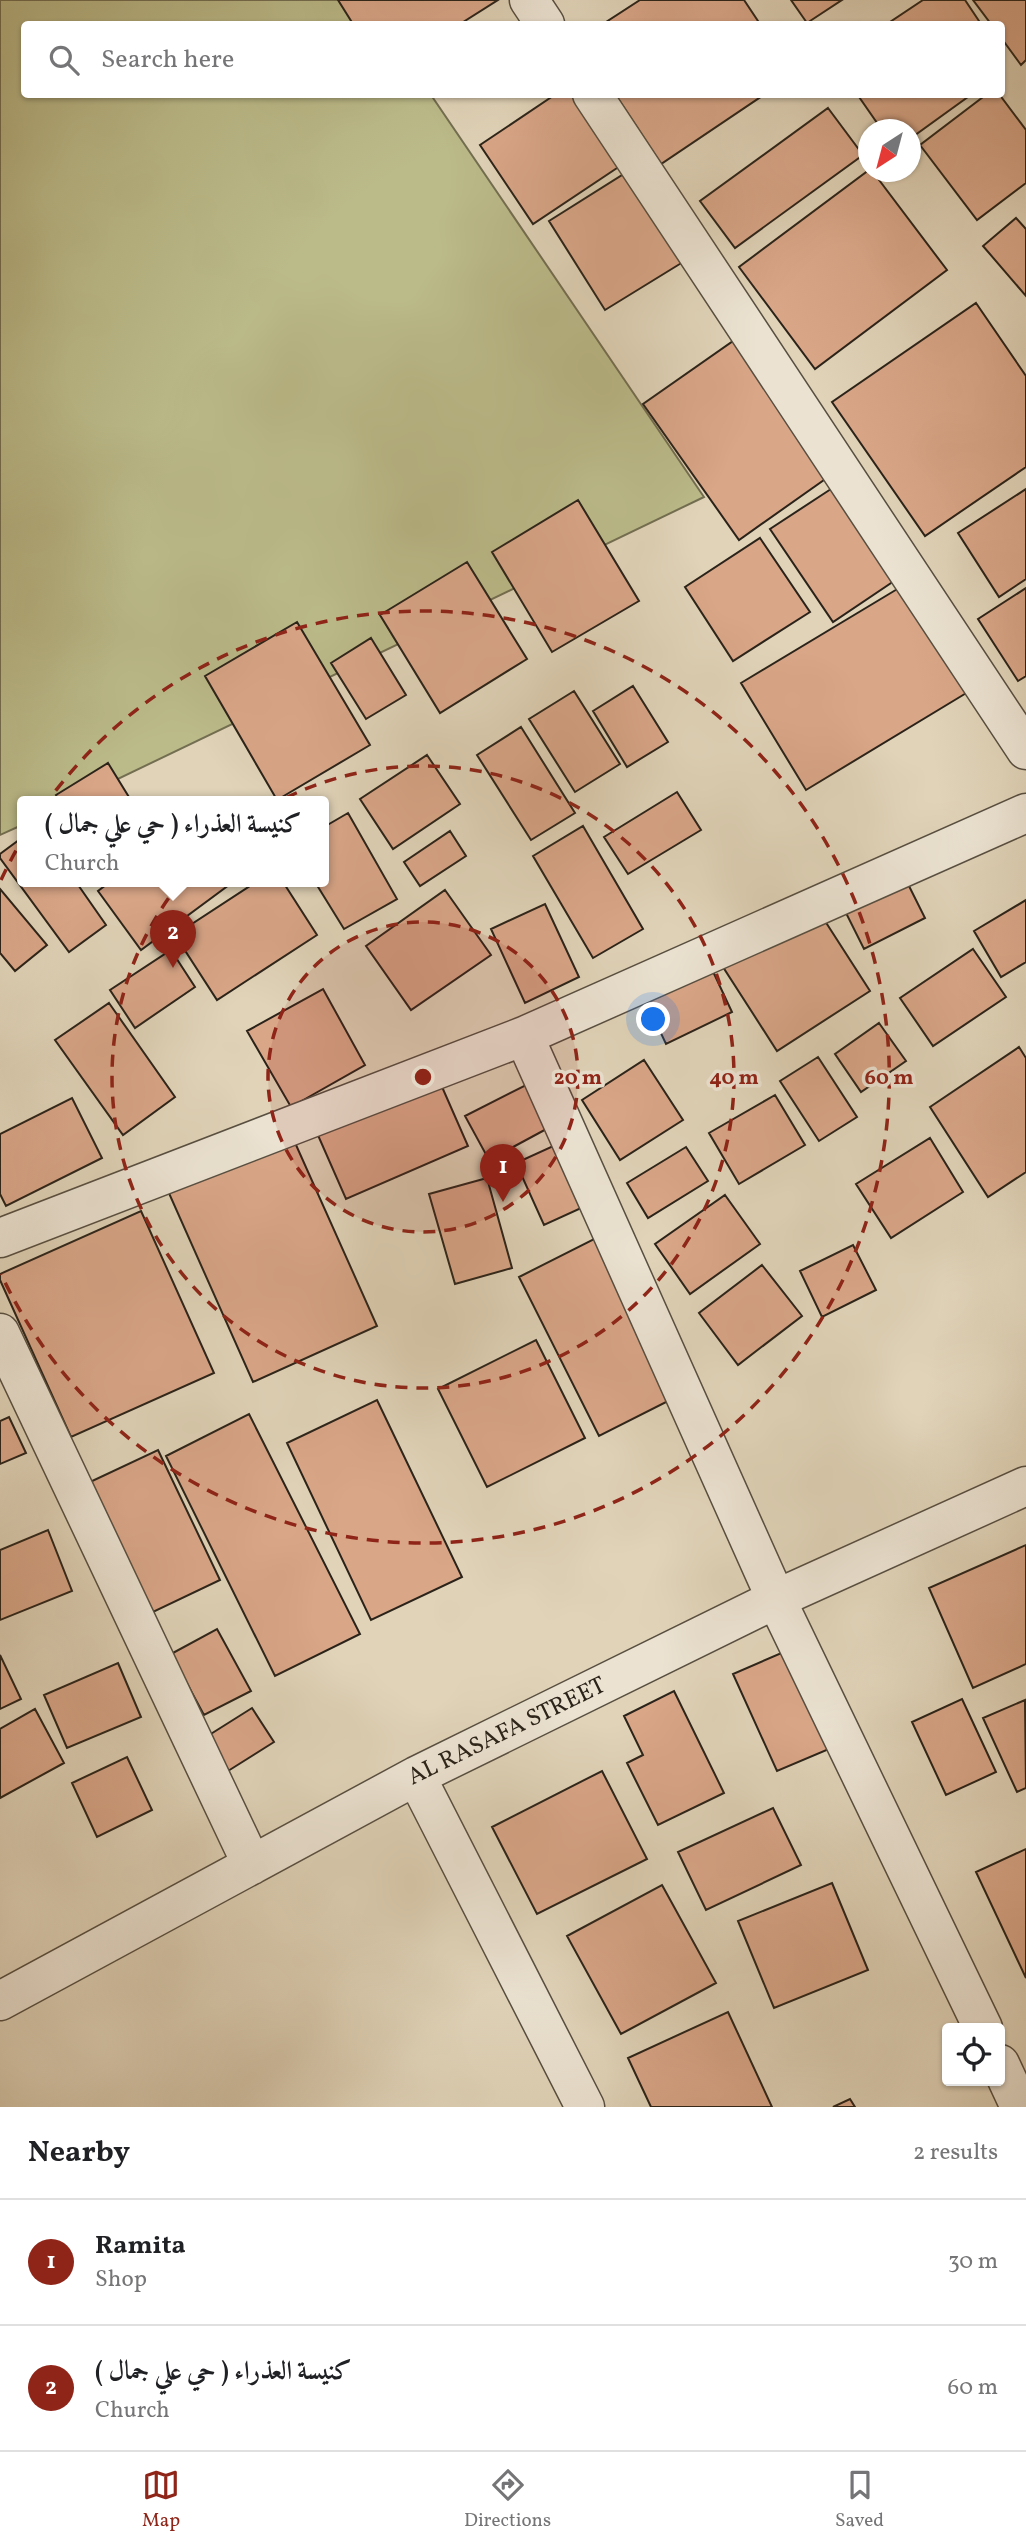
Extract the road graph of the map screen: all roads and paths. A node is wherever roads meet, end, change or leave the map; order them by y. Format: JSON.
{"nodes":[{"id":1,"x":529,"y":0,"type":"edge"},
{"id":2,"x":543,"y":21,"type":"edge"},
{"id":3,"x":595,"y":98,"type":"edge"},
{"id":4,"x":1026,"y":750,"type":"edge"},
{"id":5,"x":1026,"y":813,"type":"edge"},
{"id":6,"x":524,"y":1037,"type":"junction"},
{"id":7,"x":0,"y":1238,"type":"edge"},
{"id":8,"x":0,"y":1333,"type":"edge"},
{"id":9,"x":1026,"y":1486,"type":"edge"},
{"id":10,"x":776,"y":1599,"type":"junction"},
{"id":11,"x":416,"y":1776,"type":"junction"},
{"id":12,"x":252,"y":1865,"type":"junction"},
{"id":13,"x":0,"y":2001,"type":"edge"},
{"id":14,"x":980,"y":2023,"type":"edge"},
{"id":15,"x":1005,"y":2075,"type":"edge"},
{"id":16,"x":585,"y":2107,"type":"edge"},
{"id":17,"x":1020,"y":2107,"type":"edge"}],
"edges":[{"from":1,"to":2,"type":"street"},
{"from":3,"to":4,"type":"street"},
{"from":5,"to":6,"type":"street"},
{"from":6,"to":7,"type":"street"},
{"from":6,"to":10,"type":"street"},
{"from":8,"to":12,"type":"street"},
{"from":9,"to":10,"type":"street","name":"AL RASAFA STREET"},
{"from":10,"to":11,"type":"street","name":"AL RASAFA STREET"},
{"from":10,"to":14,"type":"street"},
{"from":11,"to":12,"type":"street","name":"AL RASAFA STREET"},
{"from":11,"to":16,"type":"street"},
{"from":12,"to":13,"type":"street","name":"AL RASAFA STREET"},
{"from":15,"to":17,"type":"street"}]}
